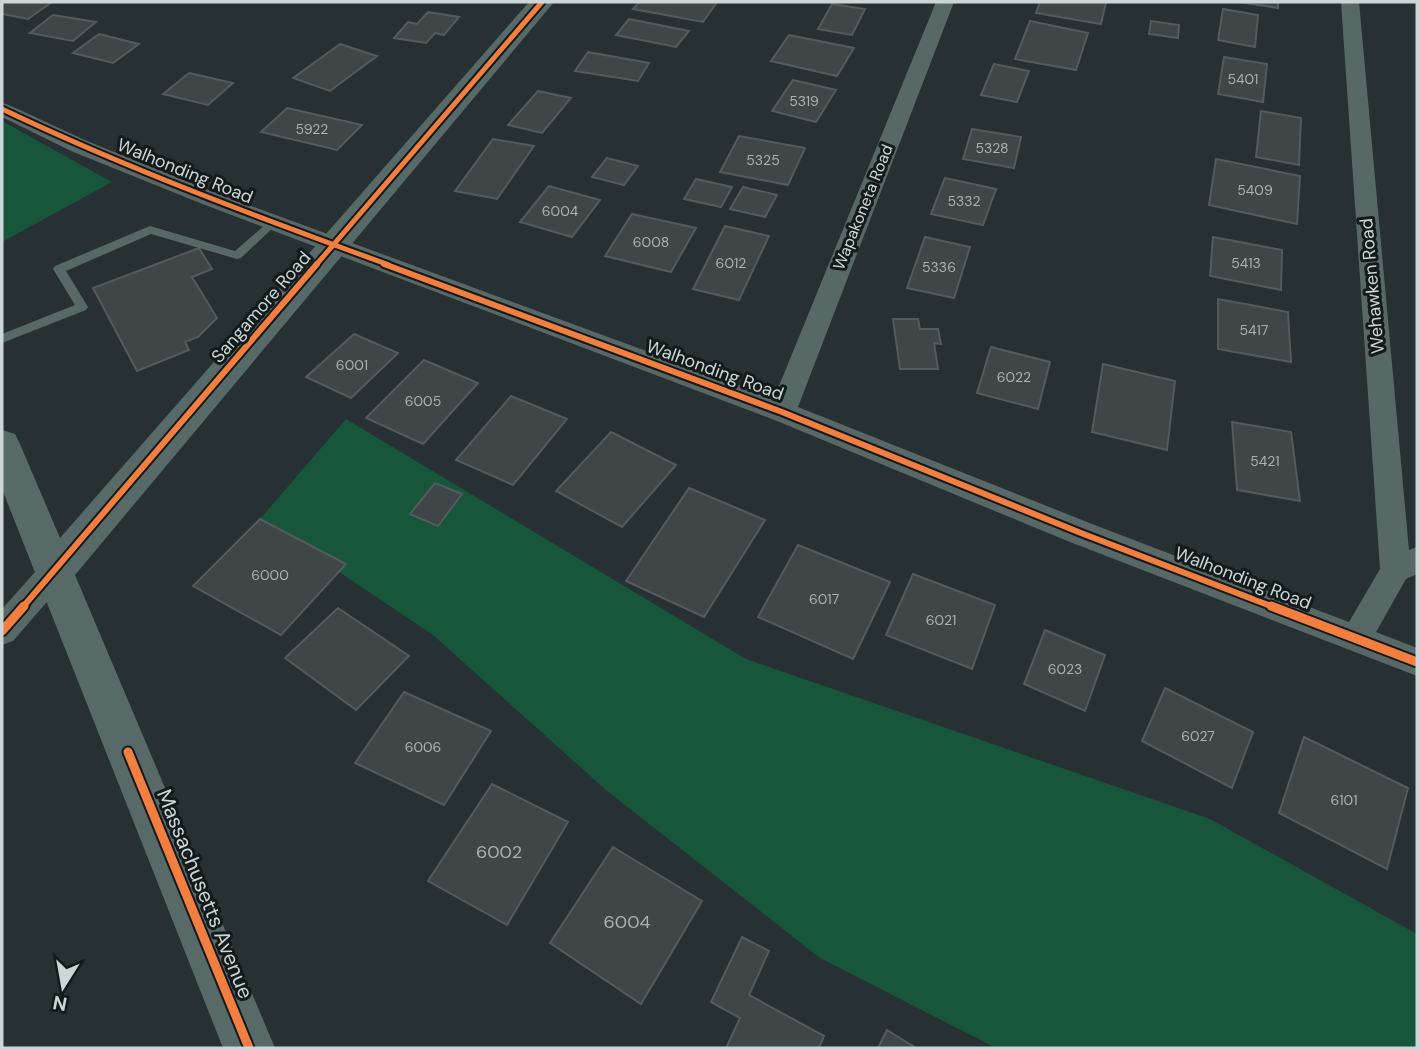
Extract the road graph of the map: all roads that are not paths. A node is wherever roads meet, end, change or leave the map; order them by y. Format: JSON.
{"nodes":[{"id":1,"x":542,"y":2,"type":"edge"},
{"id":2,"x":944,"y":2,"type":"edge"},
{"id":3,"x":1350,"y":2,"type":"edge"},
{"id":4,"x":2,"y":109,"type":"edge"},
{"id":5,"x":272,"y":223,"type":"junction"},
{"id":6,"x":335,"y":246,"type":"junction"},
{"id":7,"x":2,"y":339,"type":"edge"},
{"id":8,"x":782,"y":412,"type":"junction"},
{"id":9,"x":2,"y":444,"type":"edge"},
{"id":10,"x":1406,"y":565,"type":"edge"},
{"id":11,"x":54,"y":572,"type":"junction"},
{"id":12,"x":2,"y":631,"type":"edge"},
{"id":13,"x":1356,"y":638,"type":"junction"},
{"id":14,"x":1417,"y":662,"type":"edge"},
{"id":15,"x":249,"y":1048,"type":"edge"}],
"edges":[{"from":1,"to":6,"type":"street","name":"Sangamore Road"},
{"from":2,"to":8,"type":"street","name":"Wapakoneta Road"},
{"from":3,"to":10,"type":"street","name":"Wehawken Road"},
{"from":4,"to":5,"type":"street","name":"Walhonding Road"},
{"from":5,"to":6,"type":"street","name":"Walhonding Road"},
{"from":5,"to":7,"type":"lane"},
{"from":6,"to":8,"type":"street","name":"Walhonding Road"},
{"from":6,"to":11,"type":"street","name":"Sangamore Road"},
{"from":8,"to":13,"type":"street","name":"Walhonding Road"},
{"from":9,"to":11,"type":"street","name":"Massachusetts Avenue"},
{"from":10,"to":13,"type":"street"},
{"from":11,"to":12,"type":"street","name":"Sangamore Road"},
{"from":11,"to":15,"type":"street","name":"Massachusetts Avenue"},
{"from":13,"to":14,"type":"street","name":"Walhonding Road"}]}
